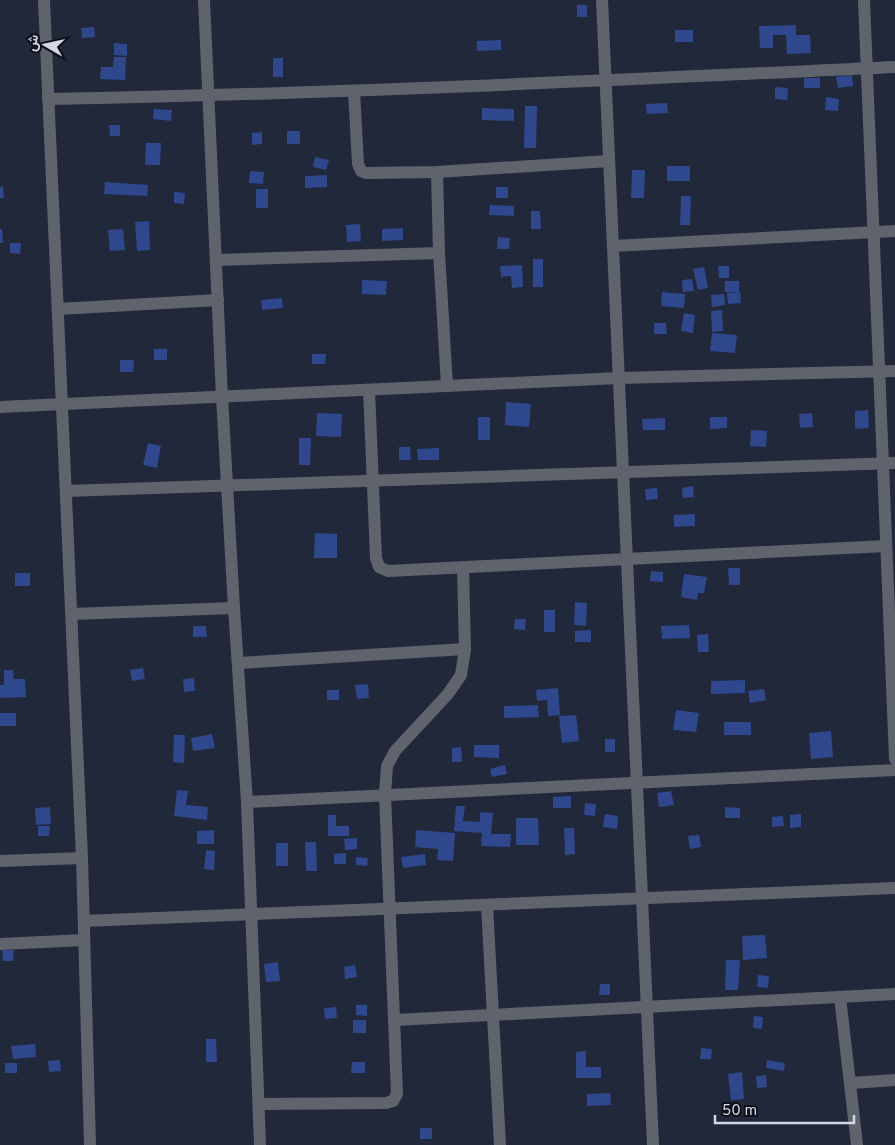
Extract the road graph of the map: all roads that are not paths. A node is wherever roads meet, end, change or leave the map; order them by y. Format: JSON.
{"nodes":[{"id":1,"x":44,"y":0,"type":"edge"},
{"id":2,"x":204,"y":0,"type":"edge"},
{"id":3,"x":602,"y":0,"type":"edge"},
{"id":4,"x":864,"y":0,"type":"edge"},
{"id":5,"x":895,"y":67,"type":"edge"},
{"id":6,"x":867,"y":68,"type":"junction"},
{"id":7,"x":606,"y":82,"type":"junction"},
{"id":8,"x":354,"y":91,"type":"junction"},
{"id":9,"x":208,"y":97,"type":"junction"},
{"id":10,"x":48,"y":99,"type":"junction"},
{"id":11,"x":609,"y":161,"type":"junction"},
{"id":12,"x":437,"y":172,"type":"junction"},
{"id":13,"x":895,"y":231,"type":"edge"},
{"id":14,"x":874,"y":232,"type":"junction"},
{"id":15,"x":613,"y":246,"type":"junction"},
{"id":16,"x":439,"y":253,"type":"junction"},
{"id":17,"x":216,"y":260,"type":"junction"},
{"id":18,"x":218,"y":300,"type":"junction"},
{"id":19,"x":58,"y":309,"type":"junction"},
{"id":20,"x":895,"y":371,"type":"edge"},
{"id":21,"x":880,"y":372,"type":"junction"},
{"id":22,"x":619,"y":378,"type":"junction"},
{"id":23,"x":447,"y":385,"type":"junction"},
{"id":24,"x":369,"y":390,"type":"junction"},
{"id":25,"x":222,"y":397,"type":"junction"},
{"id":26,"x":62,"y":404,"type":"junction"},
{"id":27,"x":0,"y":407,"type":"edge"},
{"id":28,"x":889,"y":463,"type":"edge"},
{"id":29,"x":623,"y":472,"type":"junction"},
{"id":30,"x":373,"y":482,"type":"junction"},
{"id":31,"x":228,"y":486,"type":"junction"},
{"id":32,"x":66,"y":491,"type":"junction"},
{"id":33,"x":886,"y":546,"type":"junction"},
{"id":34,"x":626,"y":560,"type":"junction"},
{"id":35,"x":463,"y":568,"type":"junction"},
{"id":36,"x":234,"y":608,"type":"junction"},
{"id":37,"x":72,"y":614,"type":"junction"},
{"id":38,"x":892,"y":630,"type":"edge"},
{"id":39,"x":466,"y":649,"type":"junction"},
{"id":40,"x":238,"y":662,"type":"junction"},
{"id":41,"x":895,"y":759,"type":"edge"},
{"id":42,"x":895,"y":770,"type":"edge"},
{"id":43,"x":636,"y":782,"type":"junction"},
{"id":44,"x":385,"y":794,"type":"junction"},
{"id":45,"x":247,"y":802,"type":"junction"},
{"id":46,"x":82,"y":858,"type":"junction"},
{"id":47,"x":0,"y":861,"type":"edge"},
{"id":48,"x":895,"y":888,"type":"edge"},
{"id":49,"x":641,"y":898,"type":"junction"},
{"id":50,"x":487,"y":905,"type":"junction"},
{"id":51,"x":390,"y":909,"type":"junction"},
{"id":52,"x":250,"y":915,"type":"junction"},
{"id":53,"x":84,"y":921,"type":"junction"},
{"id":54,"x":84,"y":940,"type":"junction"},
{"id":55,"x":0,"y":944,"type":"edge"},
{"id":56,"x":895,"y":994,"type":"edge"},
{"id":57,"x":840,"y":996,"type":"junction"},
{"id":58,"x":646,"y":1006,"type":"junction"},
{"id":59,"x":493,"y":1015,"type":"junction"},
{"id":60,"x":395,"y":1020,"type":"junction"},
{"id":61,"x":895,"y":1080,"type":"edge"},
{"id":62,"x":851,"y":1083,"type":"junction"},
{"id":63,"x":259,"y":1104,"type":"junction"},
{"id":64,"x":90,"y":1145,"type":"edge"},
{"id":65,"x":260,"y":1145,"type":"edge"},
{"id":66,"x":500,"y":1145,"type":"edge"},
{"id":67,"x":653,"y":1145,"type":"edge"},
{"id":68,"x":857,"y":1145,"type":"edge"}],
"edges":[{"from":1,"to":10,"type":"street"},
{"from":2,"to":9,"type":"street"},
{"from":3,"to":7,"type":"street"},
{"from":4,"to":6,"type":"street"},
{"from":5,"to":6,"type":"street"},
{"from":6,"to":7,"type":"street"},
{"from":6,"to":14,"type":"street"},
{"from":7,"to":8,"type":"street"},
{"from":7,"to":11,"type":"street"},
{"from":8,"to":9,"type":"street"},
{"from":8,"to":12,"type":"street"},
{"from":9,"to":10,"type":"street"},
{"from":9,"to":17,"type":"street"},
{"from":10,"to":19,"type":"street"},
{"from":11,"to":12,"type":"street"},
{"from":11,"to":15,"type":"street"},
{"from":12,"to":16,"type":"street"},
{"from":13,"to":14,"type":"street"},
{"from":14,"to":15,"type":"street"},
{"from":14,"to":21,"type":"street"},
{"from":15,"to":22,"type":"street"},
{"from":16,"to":17,"type":"street"},
{"from":16,"to":23,"type":"street"},
{"from":17,"to":18,"type":"street"},
{"from":18,"to":19,"type":"street"},
{"from":18,"to":25,"type":"street"},
{"from":19,"to":26,"type":"street"},
{"from":20,"to":21,"type":"street"},
{"from":21,"to":22,"type":"street"},
{"from":21,"to":28,"type":"street"},
{"from":22,"to":23,"type":"street"},
{"from":22,"to":29,"type":"street"},
{"from":23,"to":24,"type":"street"},
{"from":24,"to":25,"type":"street"},
{"from":24,"to":30,"type":"street"},
{"from":25,"to":26,"type":"street"},
{"from":25,"to":31,"type":"street"},
{"from":26,"to":27,"type":"street"},
{"from":26,"to":32,"type":"street"},
{"from":28,"to":29,"type":"street"},
{"from":28,"to":33,"type":"street"},
{"from":29,"to":30,"type":"street"},
{"from":29,"to":34,"type":"street"},
{"from":30,"to":31,"type":"street"},
{"from":30,"to":35,"type":"street"},
{"from":31,"to":32,"type":"street"},
{"from":31,"to":36,"type":"street"},
{"from":32,"to":37,"type":"street"},
{"from":33,"to":34,"type":"street"},
{"from":33,"to":38,"type":"street"},
{"from":34,"to":35,"type":"street"},
{"from":34,"to":43,"type":"street"},
{"from":35,"to":39,"type":"street"},
{"from":36,"to":37,"type":"street"},
{"from":36,"to":40,"type":"street"},
{"from":37,"to":46,"type":"street"},
{"from":38,"to":41,"type":"street"},
{"from":39,"to":40,"type":"street"},
{"from":39,"to":44,"type":"street"},
{"from":40,"to":45,"type":"street"},
{"from":42,"to":43,"type":"street"},
{"from":43,"to":44,"type":"street"},
{"from":43,"to":49,"type":"street"},
{"from":44,"to":45,"type":"street"},
{"from":44,"to":51,"type":"street"},
{"from":45,"to":52,"type":"street"},
{"from":46,"to":47,"type":"street"},
{"from":46,"to":53,"type":"street"},
{"from":48,"to":49,"type":"street"},
{"from":49,"to":50,"type":"street"},
{"from":49,"to":58,"type":"street"},
{"from":50,"to":51,"type":"street"},
{"from":50,"to":59,"type":"street"},
{"from":51,"to":52,"type":"street"},
{"from":51,"to":60,"type":"street"},
{"from":52,"to":53,"type":"street"},
{"from":52,"to":63,"type":"street"},
{"from":53,"to":54,"type":"street"},
{"from":54,"to":55,"type":"street"},
{"from":54,"to":64,"type":"street"},
{"from":56,"to":57,"type":"street"},
{"from":57,"to":58,"type":"street"},
{"from":57,"to":62,"type":"street"},
{"from":58,"to":59,"type":"street"},
{"from":58,"to":67,"type":"street"},
{"from":59,"to":60,"type":"street"},
{"from":59,"to":66,"type":"street"},
{"from":60,"to":63,"type":"street"},
{"from":61,"to":62,"type":"street"},
{"from":62,"to":68,"type":"street"},
{"from":63,"to":65,"type":"street"}]}
